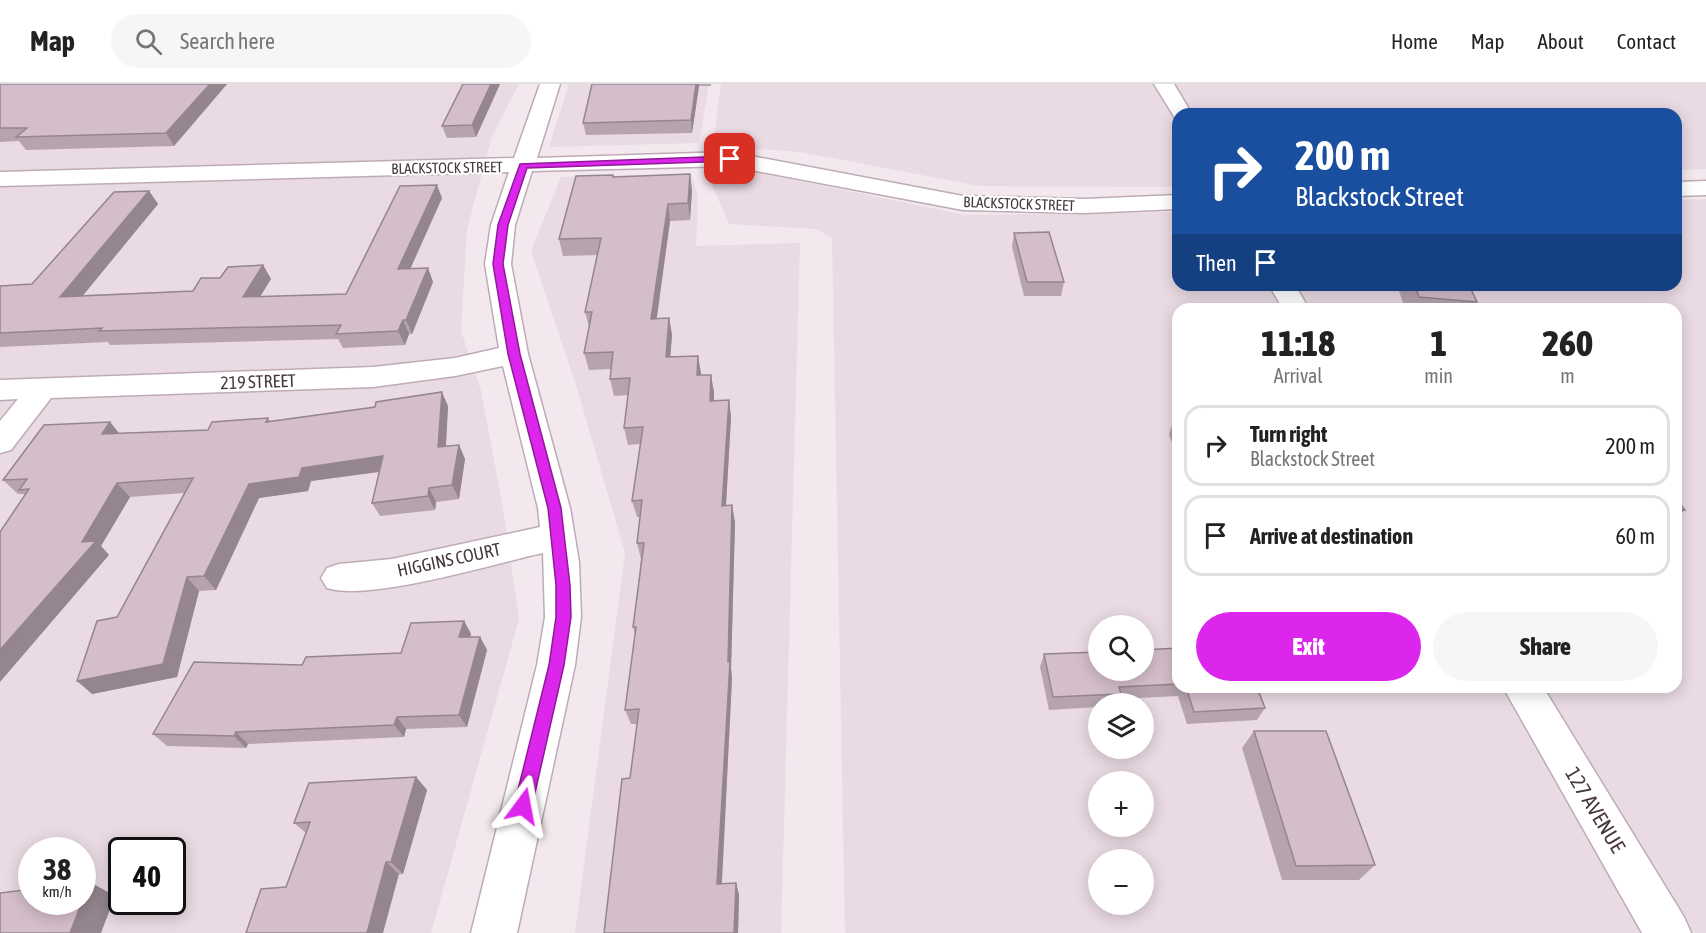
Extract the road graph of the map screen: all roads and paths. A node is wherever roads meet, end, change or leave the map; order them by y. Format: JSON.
{"nodes":[{"id":1,"x":550,"y":84,"type":"edge"},
{"id":2,"x":1164,"y":84,"type":"edge"},
{"id":3,"x":1178,"y":108,"type":"edge"},
{"id":4,"x":523,"y":166,"type":"junction"},
{"id":5,"x":0,"y":179,"type":"edge"},
{"id":6,"x":1706,"y":188,"type":"edge"},
{"id":7,"x":1682,"y":189,"type":"edge"},
{"id":8,"x":1172,"y":202,"type":"edge"},
{"id":9,"x":514,"y":354,"type":"junction"},
{"id":10,"x":43,"y":388,"type":"junction"},
{"id":11,"x":0,"y":390,"type":"edge"},
{"id":12,"x":0,"y":442,"type":"edge"},
{"id":13,"x":559,"y":536,"type":"junction"},
{"id":14,"x":339,"y":578,"type":"dead end"},
{"id":15,"x":1526,"y":693,"type":"edge"},
{"id":16,"x":494,"y":933,"type":"edge"},
{"id":17,"x":1668,"y":933,"type":"edge"}],
"edges":[{"from":1,"to":4,"type":"street"},
{"from":2,"to":3,"type":"street"},
{"from":4,"to":5,"type":"street","name":"BLACKSTOCK STREET"},
{"from":4,"to":8,"type":"street","name":"BLACKSTOCK STREET"},
{"from":4,"to":9,"type":"street"},
{"from":6,"to":7,"type":"street"},
{"from":9,"to":10,"type":"street","name":"219 STREET"},
{"from":9,"to":13,"type":"street"},
{"from":10,"to":11,"type":"street","name":"219 STREET"},
{"from":10,"to":12,"type":"street"},
{"from":13,"to":14,"type":"street","name":"HIGGINS COURT"},
{"from":13,"to":16,"type":"street"},
{"from":15,"to":17,"type":"street","name":"127 AVENUE"}]}
